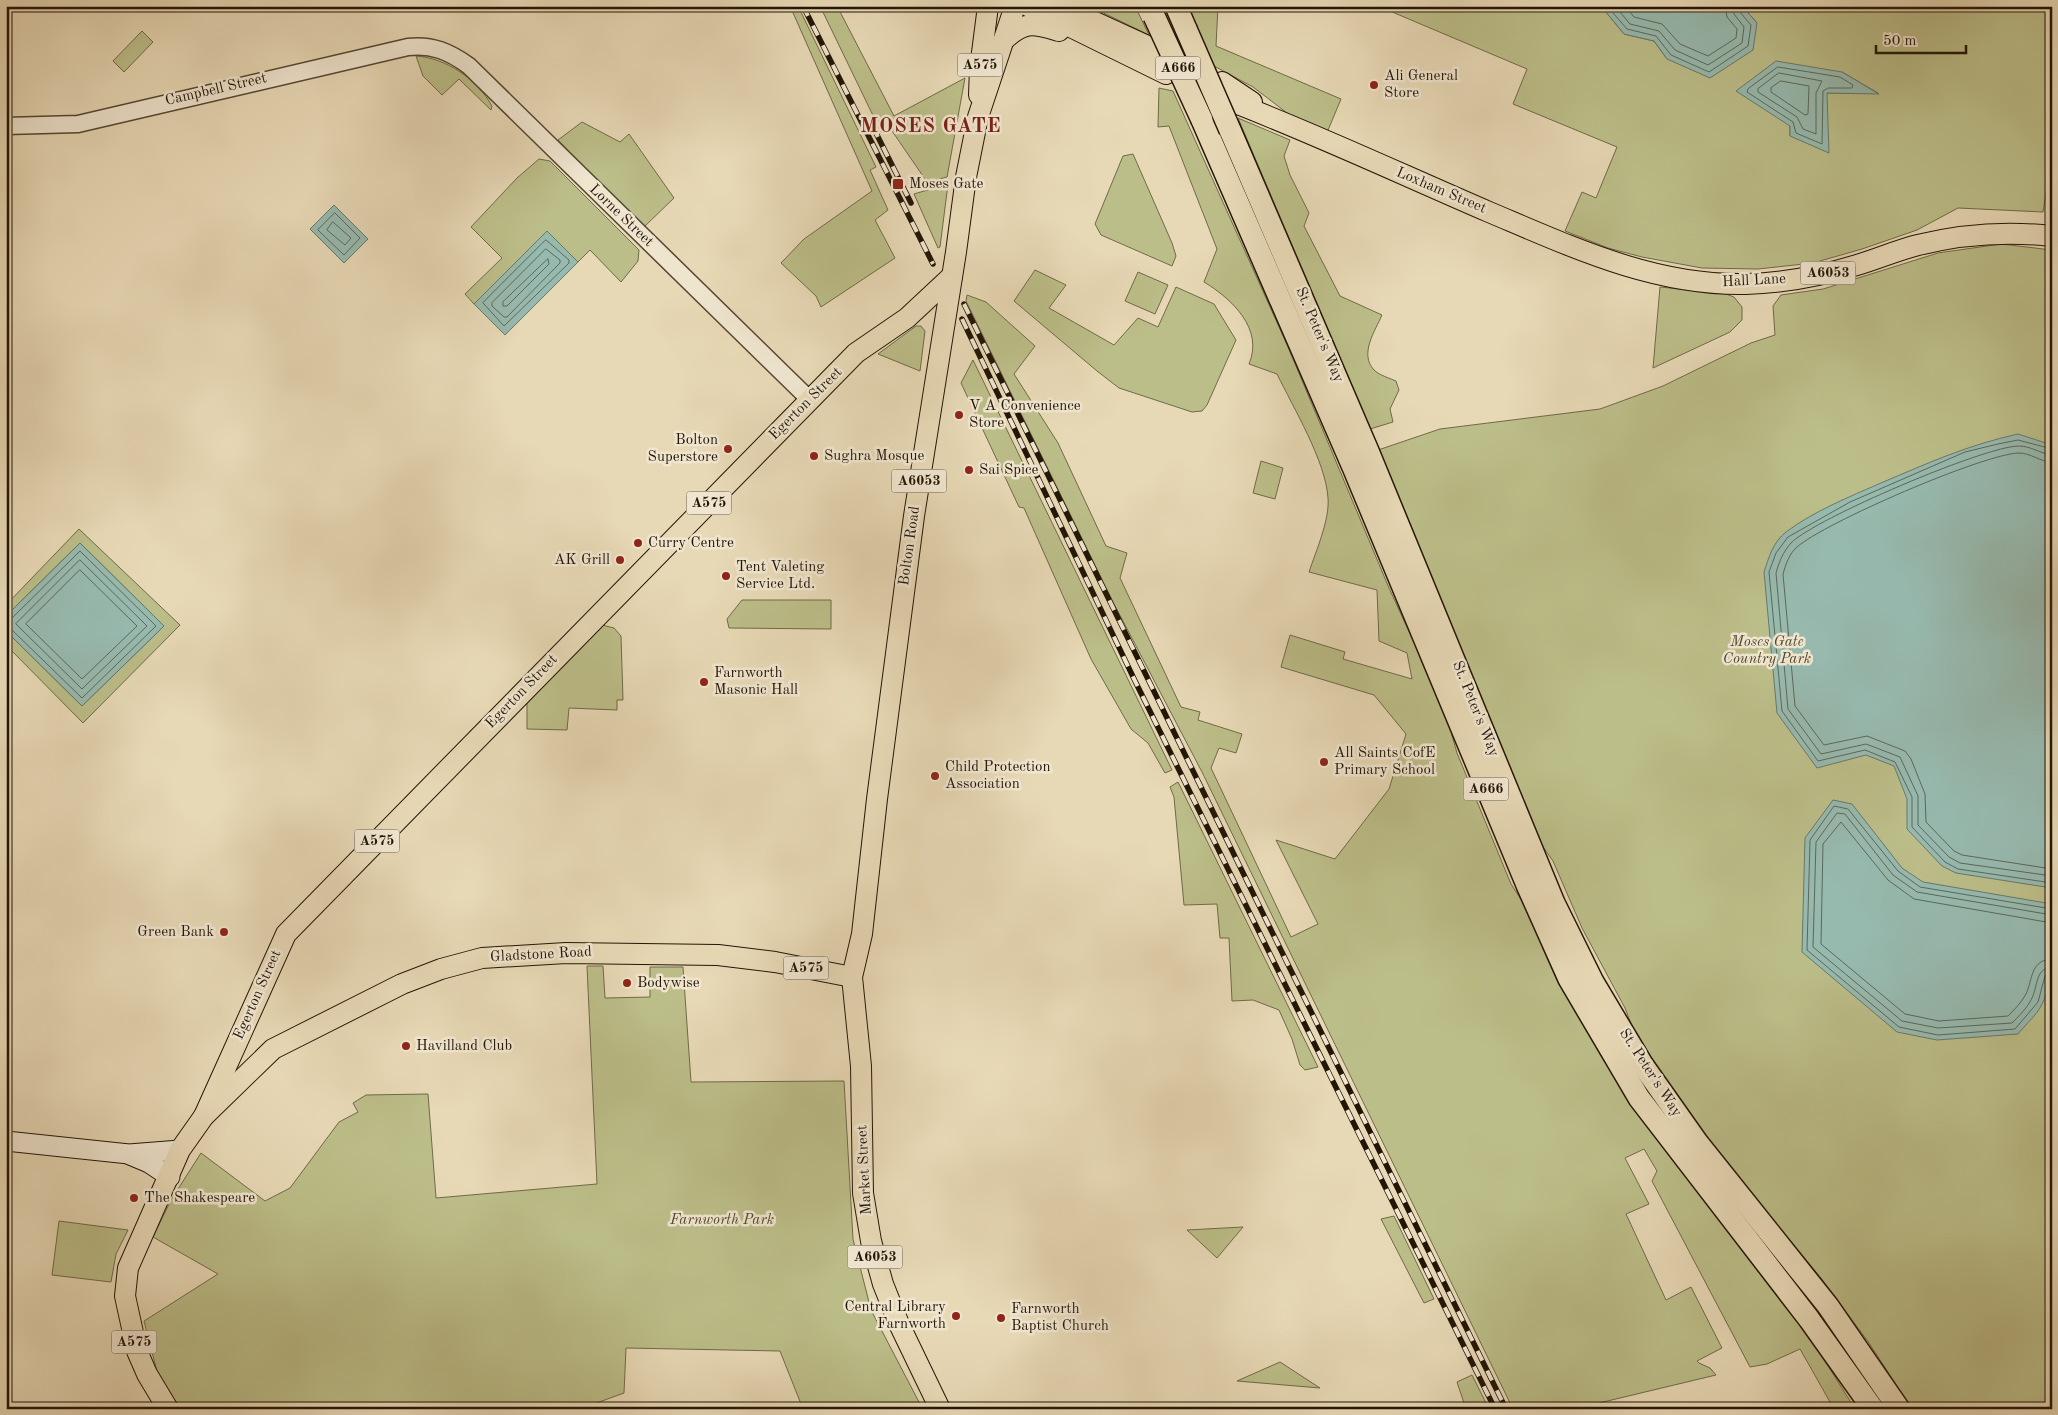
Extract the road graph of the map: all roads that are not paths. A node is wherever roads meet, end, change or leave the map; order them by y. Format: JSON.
{"nodes":[{"id":1,"x":988,"y":6,"type":"edge"},
{"id":2,"x":1015,"y":6,"type":"edge"},
{"id":3,"x":1028,"y":6,"type":"edge"},
{"id":4,"x":1060,"y":6,"type":"edge"},
{"id":5,"x":1176,"y":6,"type":"edge"},
{"id":6,"x":1152,"y":11,"type":"edge"},
{"id":7,"x":1004,"y":40,"type":"junction"},
{"id":8,"x":1102,"y":43,"type":"junction"},
{"id":9,"x":425,"y":45,"type":"joint"},
{"id":10,"x":1154,"y":49,"type":"dead end"},
{"id":11,"x":1166,"y":74,"type":"dead end"},
{"id":12,"x":1222,"y":82,"type":"dead end"},
{"id":13,"x":1230,"y":101,"type":"dead end"},
{"id":14,"x":978,"y":117,"type":"junction"},
{"id":15,"x":1280,"y":121,"type":"junction"},
{"id":16,"x":6,"y":126,"type":"edge"},
{"id":17,"x":2052,"y":236,"type":"edge"},
{"id":18,"x":1603,"y":259,"type":"joint"},
{"id":19,"x":952,"y":276,"type":"junction"},
{"id":20,"x":907,"y":318,"type":"junction"},
{"id":21,"x":943,"y":325,"type":"junction"},
{"id":22,"x":810,"y":400,"type":"junction"},
{"id":23,"x":852,"y":977,"type":"junction"},
{"id":24,"x":254,"y":1065,"type":"junction"},
{"id":25,"x":204,"y":1116,"type":"junction"},
{"id":26,"x":6,"y":1141,"type":"edge"},
{"id":27,"x":180,"y":1150,"type":"junction"},
{"id":28,"x":129,"y":1154,"type":"junction"},
{"id":29,"x":170,"y":1176,"type":"junction"},
{"id":30,"x":1894,"y":1400,"type":"edge"},
{"id":31,"x":1871,"y":1405,"type":"edge"},
{"id":32,"x":168,"y":1409,"type":"edge"},
{"id":33,"x":940,"y":1409,"type":"edge"}],
"edges":[{"from":1,"to":14,"type":"main road","number":"A575"},
{"from":2,"to":7,"type":"main road","number":"A575"},
{"from":3,"to":8,"type":"main road"},
{"from":4,"to":10,"type":"main road"},
{"from":5,"to":30,"type":"highway","name":"St. Peter's Way","number":"A666","bridge":true},
{"from":6,"to":31,"type":"highway","name":"St. Peter's Way","number":"A666","bridge":true},
{"from":7,"to":8,"type":"main road"},
{"from":7,"to":14,"type":"main road","number":"A575"},
{"from":8,"to":11,"type":"main road"},
{"from":9,"to":16,"type":"street","name":"Campbell Street"},
{"from":9,"to":22,"type":"street","name":"Lorne Street"},
{"from":12,"to":15,"type":"main road","name":"Loxham Street","number":"A6053"},
{"from":13,"to":15,"type":"main road","name":"Loxham Street","number":"A6053"},
{"from":14,"to":19,"type":"main road","name":"Bolton Road","number":"A575"},
{"from":15,"to":18,"type":"main road","name":"Loxham Street","number":"A6053"},
{"from":17,"to":18,"type":"main road","name":"Hall Lane","number":"A6053"},
{"from":19,"to":20,"type":"main road","name":"Egerton Street","number":"A575"},
{"from":19,"to":21,"type":"main road","name":"Bolton Road","number":"A6053"},
{"from":20,"to":21,"type":"main road"},
{"from":20,"to":22,"type":"main road","name":"Egerton Street","number":"A575"},
{"from":21,"to":23,"type":"main road","name":"Bolton Road","number":"A6053"},
{"from":22,"to":25,"type":"main road","name":"Egerton Street","number":"A575"},
{"from":23,"to":24,"type":"main road","name":"Gladstone Road","number":"A575"},
{"from":23,"to":33,"type":"main road","name":"Market Street","number":"A6053"},
{"from":24,"to":25,"type":"main road","name":"Gladstone Road","number":"A575"},
{"from":24,"to":29,"type":"main road","name":"Gladstone Road","number":"A575"},
{"from":25,"to":27,"type":"main road","number":"A575"},
{"from":26,"to":28,"type":"main road"},
{"from":27,"to":28,"type":"main road"},
{"from":27,"to":29,"type":"main road","number":"A575"},
{"from":28,"to":29,"type":"main road"},
{"from":29,"to":32,"type":"main road","number":"A575"}]}
